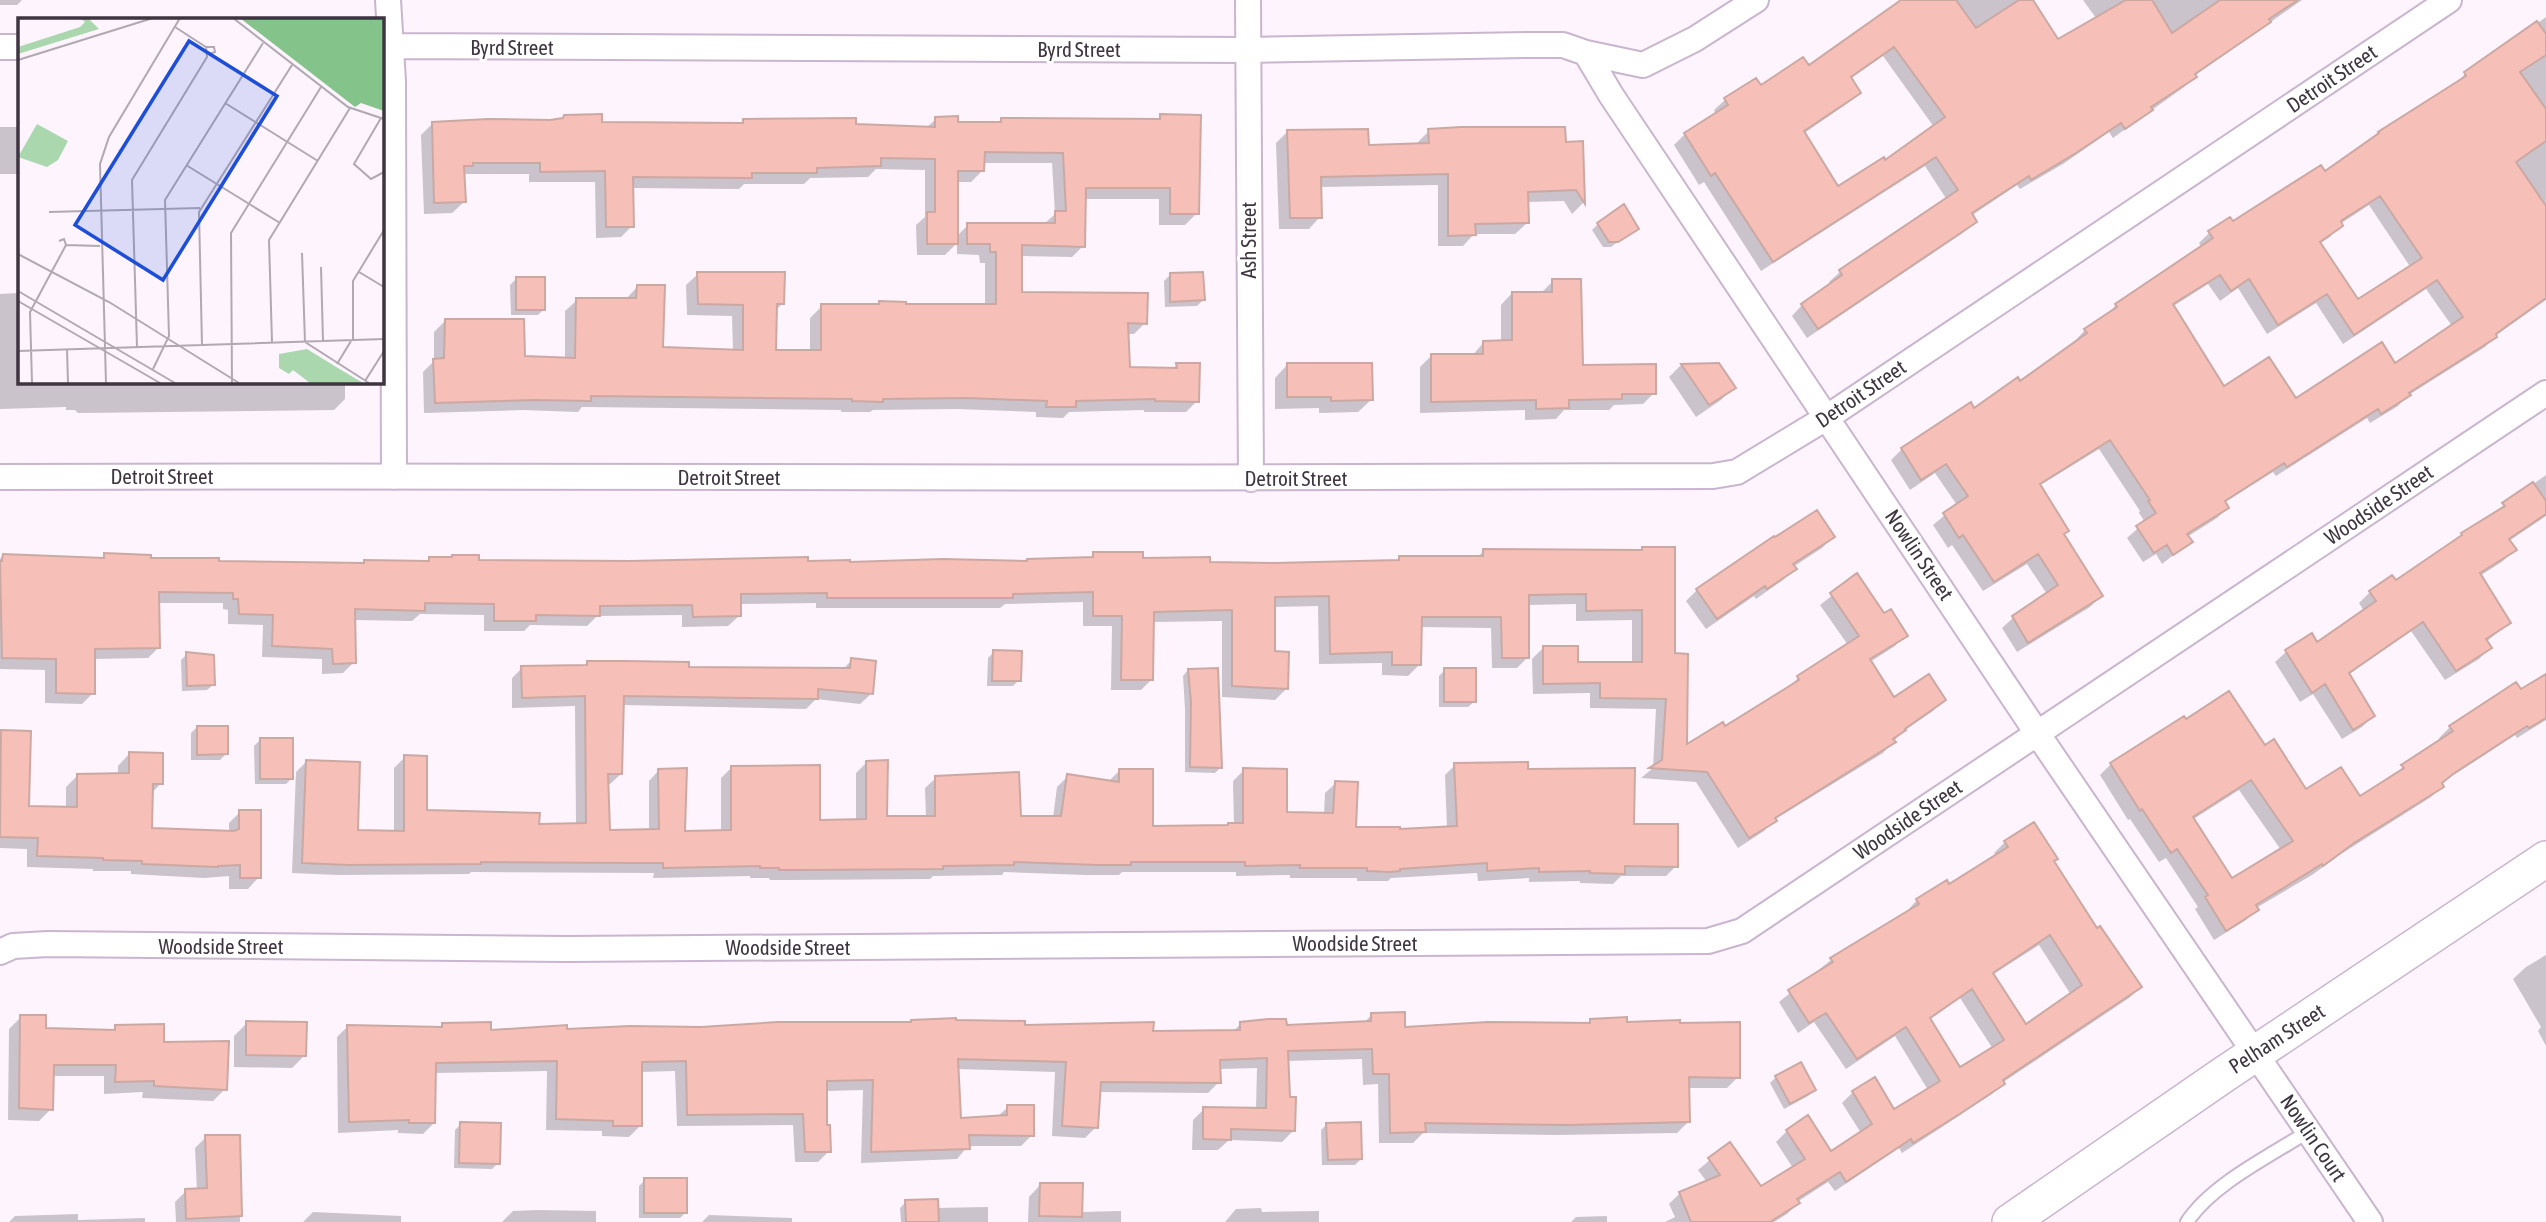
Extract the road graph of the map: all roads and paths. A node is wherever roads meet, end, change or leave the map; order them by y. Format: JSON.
{"nodes":[{"id":1,"x":388,"y":0,"type":"edge"},
{"id":2,"x":1248,"y":0,"type":"edge"},
{"id":3,"x":1756,"y":0,"type":"edge"},
{"id":4,"x":2449,"y":0,"type":"edge"},
{"id":5,"x":386,"y":46,"type":"edge"},
{"id":6,"x":0,"y":47,"type":"edge"},
{"id":7,"x":18,"y":47,"type":"edge"},
{"id":8,"x":1247,"y":50,"type":"junction"},
{"id":9,"x":1586,"y":53,"type":"junction"},
{"id":10,"x":2546,"y":393,"type":"edge"},
{"id":11,"x":1826,"y":418,"type":"junction"},
{"id":12,"x":0,"y":477,"type":"edge"},
{"id":13,"x":394,"y":477,"type":"junction"},
{"id":14,"x":1251,"y":479,"type":"junction"},
{"id":15,"x":2037,"y":733,"type":"junction"},
{"id":16,"x":2546,"y":859,"type":"edge"},
{"id":17,"x":4,"y":943,"type":"edge"},
{"id":18,"x":2257,"y":1053,"type":"junction"},
{"id":19,"x":2309,"y":1131,"type":"junction"},
{"id":20,"x":2010,"y":1222,"type":"edge"},
{"id":21,"x":2187,"y":1222,"type":"edge"},
{"id":22,"x":2370,"y":1222,"type":"edge"}],
"edges":[{"from":1,"to":5,"type":"street"},
{"from":2,"to":8,"type":"street","name":"Ash Street"},
{"from":3,"to":9,"type":"street","name":"Byrd Street"},
{"from":4,"to":11,"type":"street","name":"Detroit Street"},
{"from":5,"to":8,"type":"street","name":"Byrd Street"},
{"from":5,"to":13,"type":"street"},
{"from":6,"to":7,"type":"street"},
{"from":8,"to":9,"type":"street","name":"Byrd Street"},
{"from":8,"to":14,"type":"street","name":"Ash Street"},
{"from":9,"to":11,"type":"street","name":"Nowlin Street"},
{"from":10,"to":15,"type":"street","name":"Woodside Street"},
{"from":11,"to":14,"type":"street","name":"Detroit Street"},
{"from":11,"to":15,"type":"street","name":"Nowlin Street"},
{"from":12,"to":13,"type":"street","name":"Detroit Street"},
{"from":13,"to":14,"type":"street","name":"Detroit Street"},
{"from":15,"to":17,"type":"street","name":"Woodside Street"},
{"from":15,"to":18,"type":"street","name":"Nowlin Street"},
{"from":16,"to":18,"type":"street","name":"Pelham Street"},
{"from":18,"to":19,"type":"street","name":"Nowlin Court"},
{"from":18,"to":20,"type":"street","name":"Pelham Street"},
{"from":19,"to":21,"type":"lane"},
{"from":19,"to":22,"type":"street","name":"Nowlin Court"}]}
